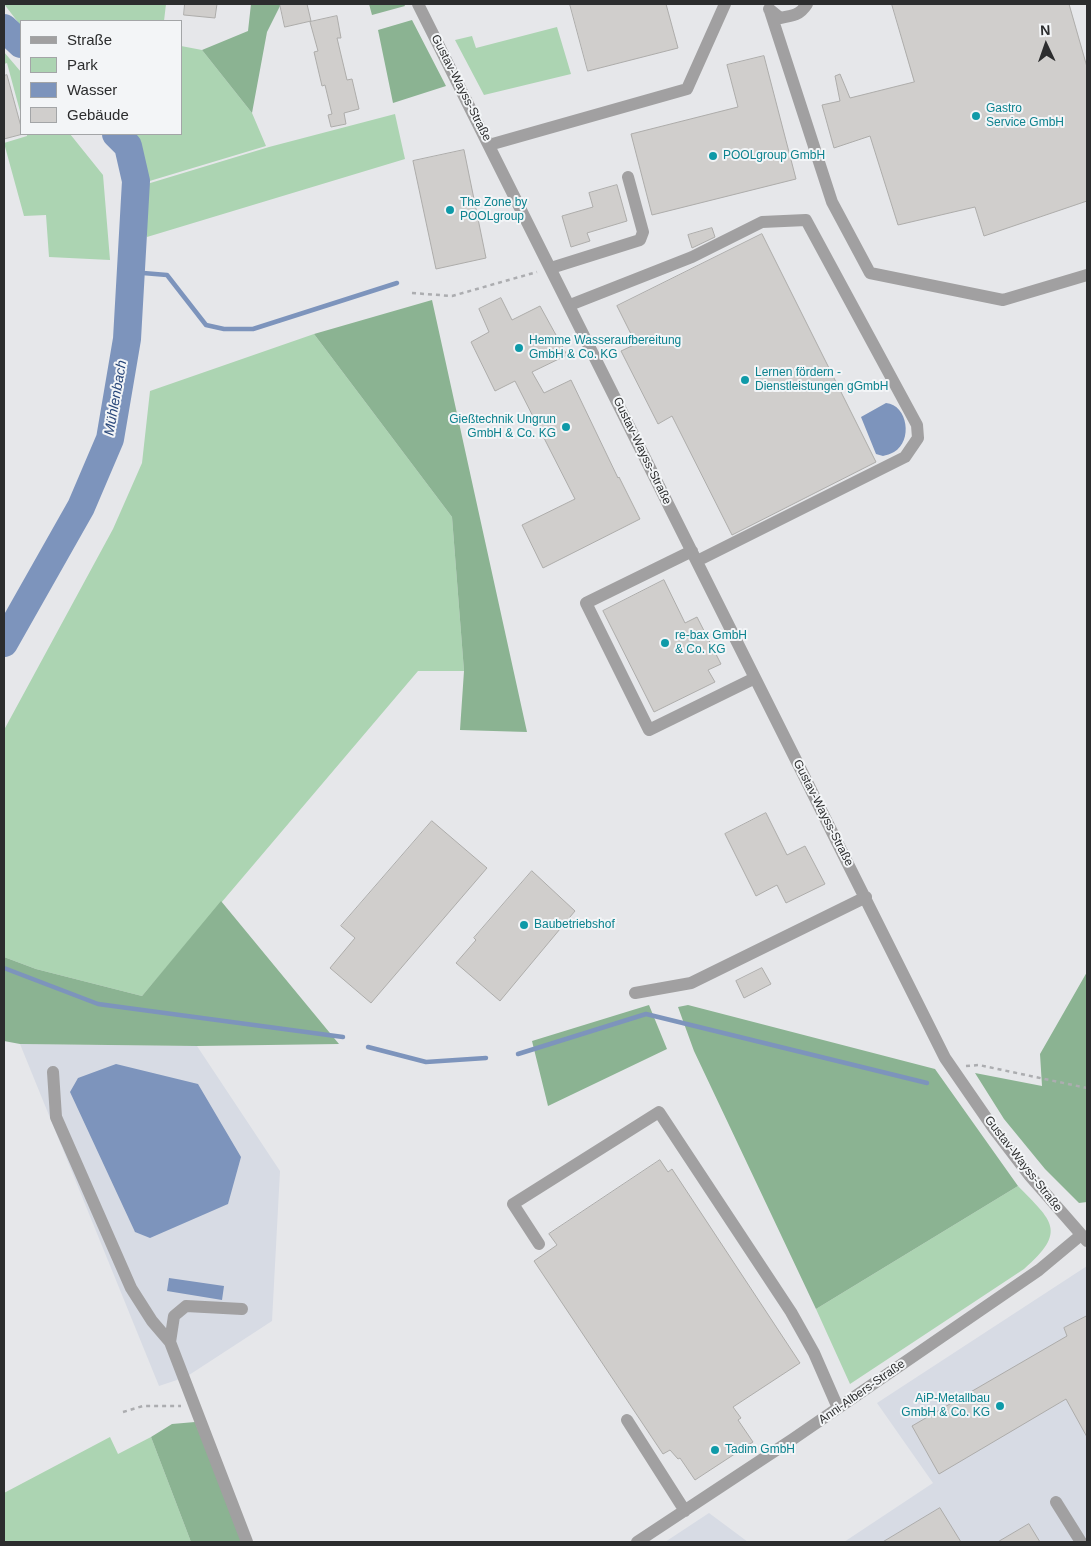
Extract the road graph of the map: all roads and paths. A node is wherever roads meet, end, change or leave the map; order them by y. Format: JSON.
{"nodes":[{"id":1,"x":418,"y":4,"type":"edge"},
{"id":2,"x":725,"y":4,"type":"edge"},
{"id":3,"x":807,"y":4,"type":"edge"},
{"id":4,"x":769,"y":8,"type":"edge"},
{"id":5,"x":489,"y":145,"type":"junction"},
{"id":6,"x":628,"y":177,"type":"dead end"},
{"id":7,"x":551,"y":268,"type":"junction"},
{"id":8,"x":1087,"y":275,"type":"edge"},
{"id":9,"x":412,"y":294,"type":"dead end"},
{"id":10,"x":570,"y":305,"type":"junction"},
{"id":11,"x":694,"y":556,"type":"junction"},
{"id":12,"x":755,"y":678,"type":"junction"},
{"id":13,"x":866,"y":898,"type":"junction"},
{"id":14,"x":635,"y":992,"type":"dead end"},
{"id":15,"x":952,"y":1068,"type":"junction"},
{"id":16,"x":53,"y":1072,"type":"dead end"},
{"id":17,"x":1087,"y":1088,"type":"edge"},
{"id":18,"x":1084,"y":1238,"type":"edge"},
{"id":19,"x":539,"y":1244,"type":"dead end"},
{"id":20,"x":242,"y":1309,"type":"dead end"},
{"id":21,"x":170,"y":1342,"type":"junction"},
{"id":22,"x":195,"y":1406,"type":"junction"},
{"id":23,"x":838,"y":1408,"type":"junction"},
{"id":24,"x":123,"y":1412,"type":"dead end"},
{"id":25,"x":627,"y":1420,"type":"dead end"},
{"id":26,"x":1056,"y":1502,"type":"dead end"},
{"id":27,"x":685,"y":1511,"type":"junction"},
{"id":28,"x":247,"y":1542,"type":"edge"},
{"id":29,"x":637,"y":1542,"type":"edge"},
{"id":30,"x":1081,"y":1542,"type":"edge"}],
"edges":[{"from":1,"to":5,"type":"street","name":"Gustav-Wayss-Straße"},
{"from":2,"to":5,"type":"street"},
{"from":3,"to":4,"type":"street"},
{"from":4,"to":8,"type":"street"},
{"from":5,"to":7,"type":"street","name":"Gustav-Wayss-Straße"},
{"from":6,"to":7,"type":"street"},
{"from":7,"to":9,"type":"path"},
{"from":7,"to":10,"type":"street","name":"Gustav-Wayss-Straße"},
{"from":10,"to":11,"type":"street","name":"Gustav-Wayss-Straße"},
{"from":10,"to":11,"type":"street"},
{"from":11,"to":12,"type":"street","name":"Gustav-Wayss-Straße"},
{"from":11,"to":12,"type":"street"},
{"from":12,"to":13,"type":"street","name":"Gustav-Wayss-Straße"},
{"from":13,"to":14,"type":"street"},
{"from":13,"to":15,"type":"street","name":"Gustav-Wayss-Straße"},
{"from":15,"to":17,"type":"path"},
{"from":15,"to":18,"type":"street","name":"Gustav-Wayss-Straße"},
{"from":16,"to":21,"type":"street"},
{"from":18,"to":23,"type":"street","name":"Anni-Albers-Straße"},
{"from":19,"to":23,"type":"street"},
{"from":20,"to":21,"type":"street"},
{"from":21,"to":22,"type":"street"},
{"from":22,"to":24,"type":"path"},
{"from":22,"to":28,"type":"street"},
{"from":23,"to":27,"type":"street","name":"Anni-Albers-Straße"},
{"from":25,"to":27,"type":"street"},
{"from":26,"to":30,"type":"street"},
{"from":27,"to":29,"type":"street","name":"Anni-Albers-Straße"}]}
